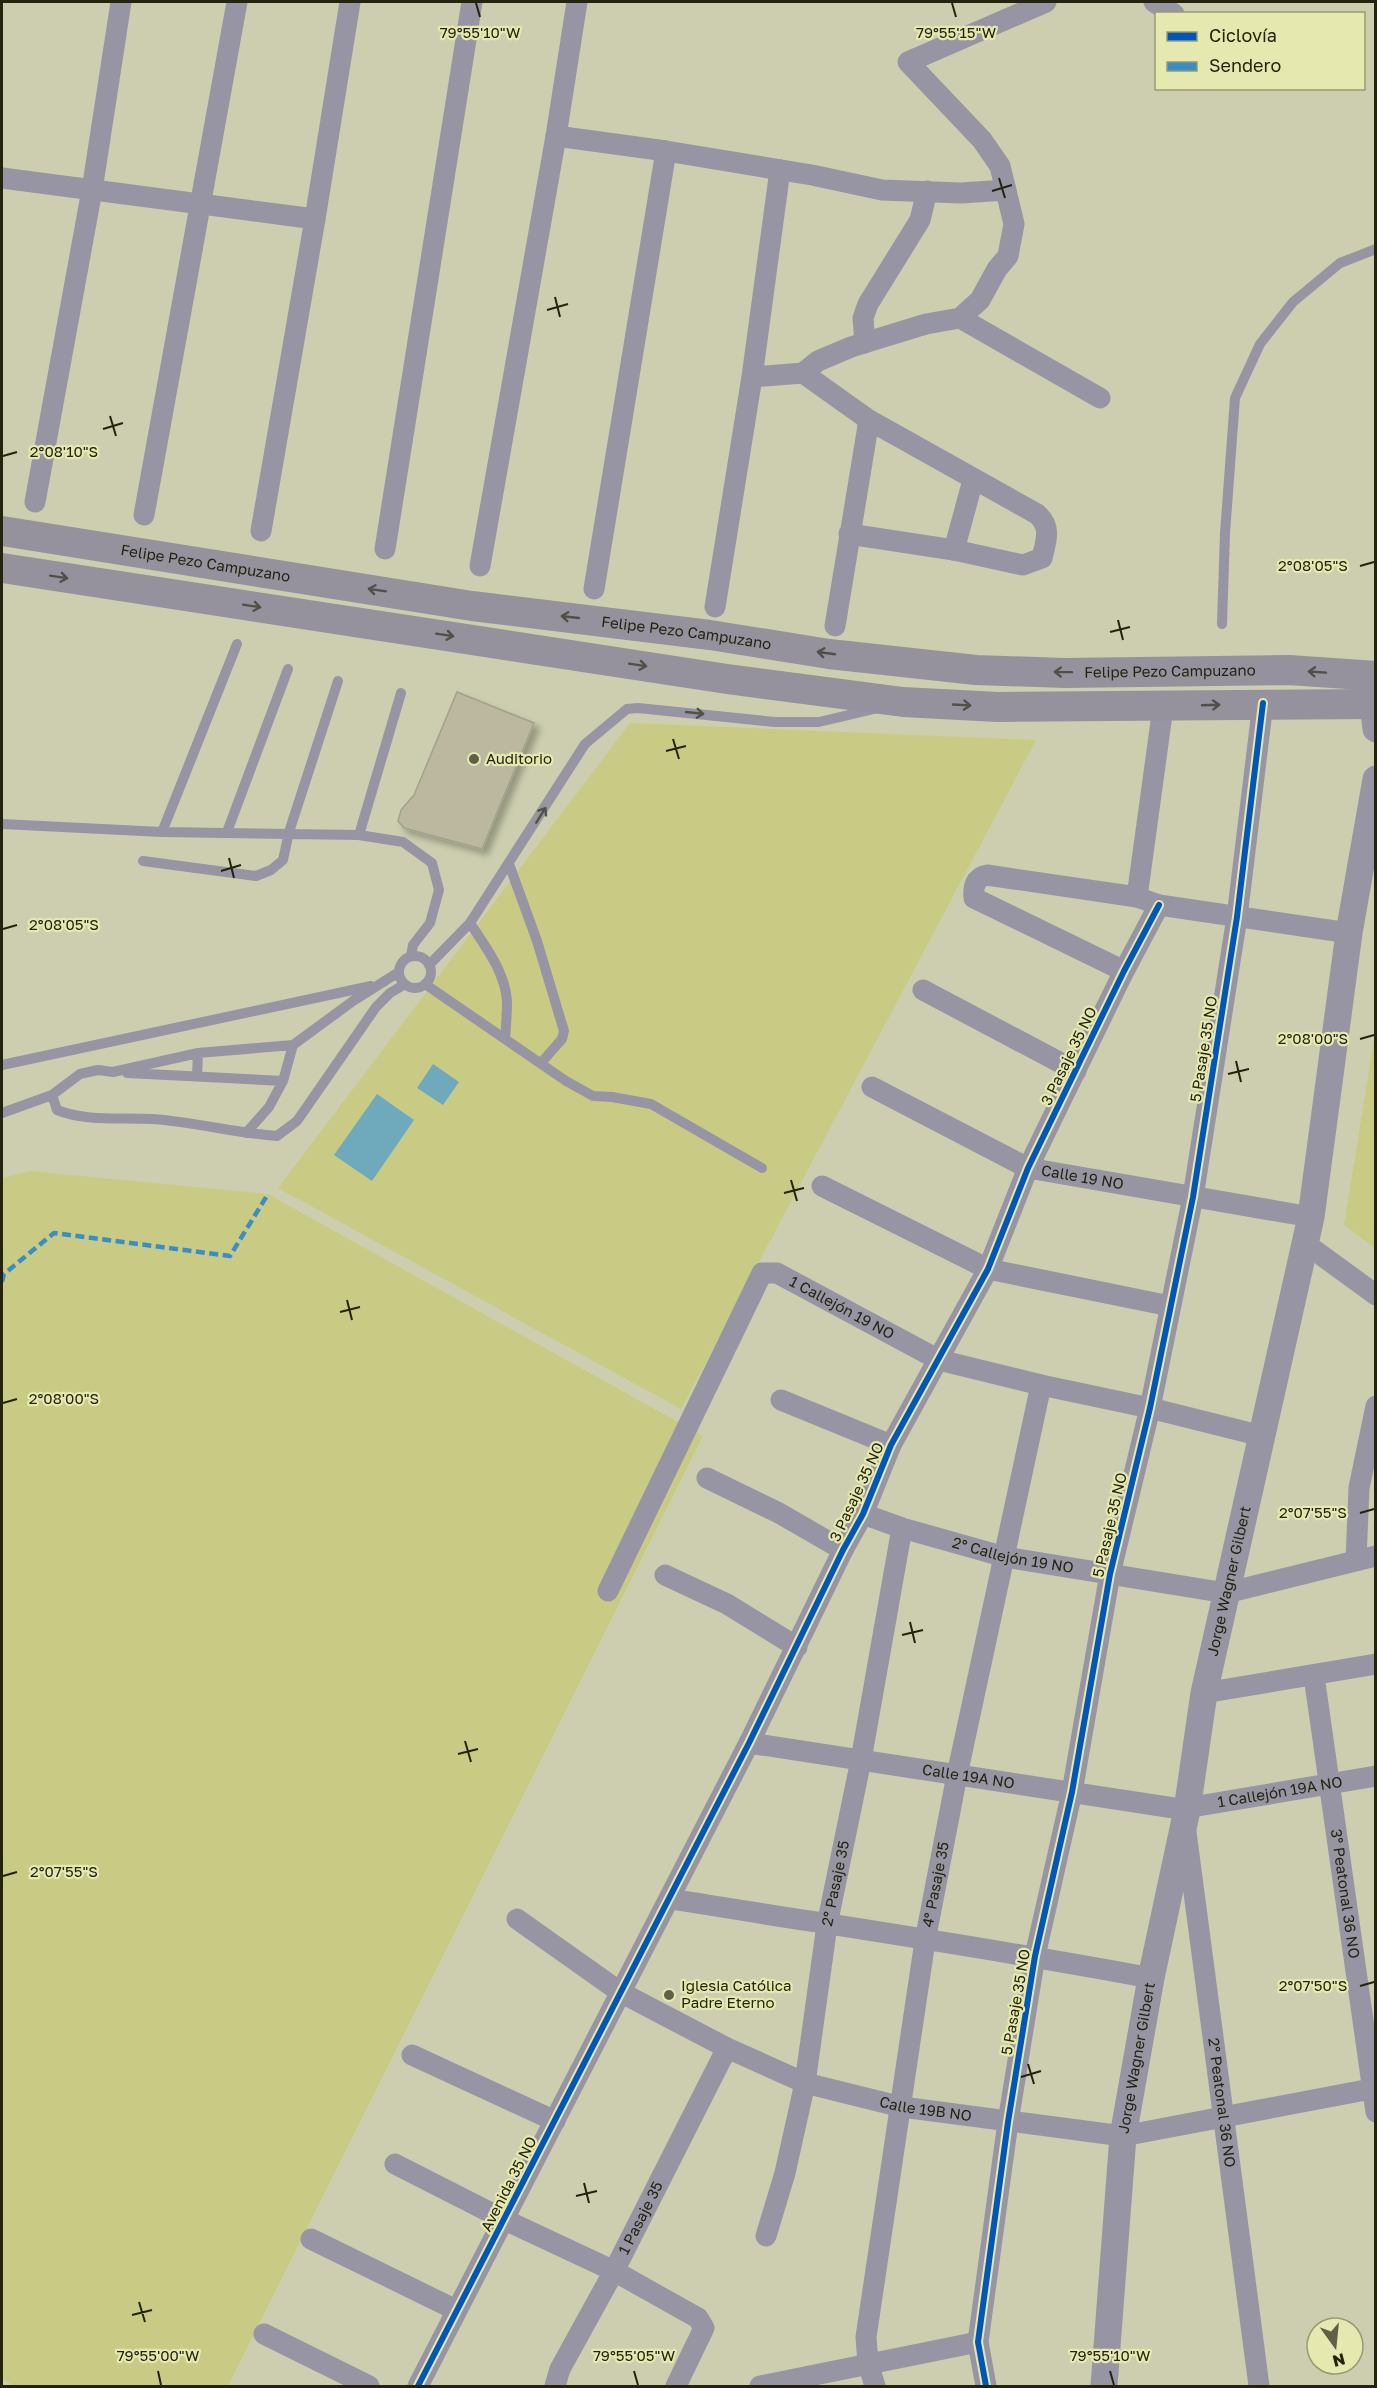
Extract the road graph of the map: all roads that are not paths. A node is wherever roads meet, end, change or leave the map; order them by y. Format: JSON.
{"nodes":[{"id":1,"x":121,"y":2,"type":"edge"},
{"id":2,"x":237,"y":2,"type":"edge"},
{"id":3,"x":350,"y":2,"type":"edge"},
{"id":4,"x":472,"y":2,"type":"edge"},
{"id":5,"x":577,"y":2,"type":"edge"},
{"id":6,"x":1046,"y":2,"type":"edge"},
{"id":7,"x":1154,"y":2,"type":"edge"},
{"id":8,"x":1171,"y":12,"type":"edge"},
{"id":9,"x":556,"y":136,"type":"junction"},
{"id":10,"x":666,"y":151,"type":"junction"},
{"id":11,"x":780,"y":170,"type":"junction"},
{"id":12,"x":2,"y":178,"type":"edge"},
{"id":13,"x":92,"y":190,"type":"junction"},
{"id":14,"x":1006,"y":190,"type":"junction"},
{"id":15,"x":927,"y":191,"type":"junction"},
{"id":16,"x":199,"y":204,"type":"junction"},
{"id":17,"x":315,"y":219,"type":"junction"},
{"id":18,"x":1376,"y":249,"type":"edge"},
{"id":19,"x":960,"y":318,"type":"junction"},
{"id":20,"x":865,"y":343,"type":"junction"},
{"id":21,"x":803,"y":373,"type":"junction"},
{"id":22,"x":752,"y":377,"type":"junction"},
{"id":23,"x":1100,"y":398,"type":"dead end"},
{"id":24,"x":869,"y":420,"type":"junction"},
{"id":25,"x":973,"y":480,"type":"junction"},
{"id":26,"x":34,"y":502,"type":"dead end"},
{"id":27,"x":144,"y":515,"type":"dead end"},
{"id":28,"x":2,"y":531,"type":"edge"},
{"id":29,"x":261,"y":531,"type":"dead end"},
{"id":30,"x":849,"y":534,"type":"junction"},
{"id":31,"x":384,"y":549,"type":"dead end"},
{"id":32,"x":954,"y":550,"type":"junction"},
{"id":33,"x":480,"y":566,"type":"dead end"},
{"id":34,"x":2,"y":568,"type":"edge"},
{"id":35,"x":594,"y":590,"type":"dead end"},
{"id":36,"x":715,"y":607,"type":"dead end"},
{"id":37,"x":1222,"y":624,"type":"dead end"},
{"id":38,"x":834,"y":626,"type":"dead end"},
{"id":39,"x":237,"y":644,"type":"dead end"},
{"id":40,"x":288,"y":669,"type":"dead end"},
{"id":41,"x":338,"y":681,"type":"dead end"},
{"id":42,"x":401,"y":693,"type":"dead end"},
{"id":43,"x":903,"y":702,"type":"junction"},
{"id":44,"x":1375,"y":702,"type":"edge"},
{"id":45,"x":1263,"y":703,"type":"junction"},
{"id":46,"x":1163,"y":707,"type":"junction"},
{"id":47,"x":1376,"y":779,"type":"edge"},
{"id":48,"x":2,"y":824,"type":"edge"},
{"id":49,"x":162,"y":832,"type":"junction"},
{"id":50,"x":227,"y":832,"type":"junction"},
{"id":51,"x":289,"y":832,"type":"junction"},
{"id":52,"x":359,"y":835,"type":"junction"},
{"id":53,"x":142,"y":861,"type":"dead end"},
{"id":54,"x":509,"y":864,"type":"junction"},
{"id":55,"x":1137,"y":897,"type":"junction"},
{"id":56,"x":1159,"y":905,"type":"junction"},
{"id":57,"x":1237,"y":917,"type":"junction"},
{"id":58,"x":470,"y":923,"type":"junction"},
{"id":59,"x":1348,"y":933,"type":"junction"},
{"id":60,"x":411,"y":956,"type":"junction"},
{"id":61,"x":429,"y":965,"type":"junction"},
{"id":62,"x":1124,"y":971,"type":"junction"},
{"id":63,"x":399,"y":972,"type":"junction"},
{"id":64,"x":405,"y":984,"type":"junction"},
{"id":65,"x":425,"y":984,"type":"junction"},
{"id":66,"x":377,"y":985,"type":"junction"},
{"id":67,"x":923,"y":990,"type":"dead end"},
{"id":68,"x":505,"y":1039,"type":"junction"},
{"id":69,"x":293,"y":1045,"type":"junction"},
{"id":70,"x":198,"y":1053,"type":"junction"},
{"id":71,"x":541,"y":1063,"type":"junction"},
{"id":72,"x":2,"y":1065,"type":"edge"},
{"id":73,"x":1076,"y":1071,"type":"junction"},
{"id":74,"x":113,"y":1072,"type":"junction"},
{"id":75,"x":197,"y":1076,"type":"junction"},
{"id":76,"x":283,"y":1081,"type":"junction"},
{"id":77,"x":872,"y":1087,"type":"dead end"},
{"id":78,"x":52,"y":1095,"type":"junction"},
{"id":79,"x":2,"y":1113,"type":"edge"},
{"id":80,"x":246,"y":1133,"type":"junction"},
{"id":81,"x":762,"y":1168,"type":"dead end"},
{"id":82,"x":1028,"y":1168,"type":"junction"},
{"id":83,"x":822,"y":1186,"type":"dead end"},
{"id":84,"x":1193,"y":1197,"type":"junction"},
{"id":85,"x":1311,"y":1217,"type":"junction"},
{"id":86,"x":1306,"y":1244,"type":"junction"},
{"id":87,"x":988,"y":1269,"type":"junction"},
{"id":88,"x":1376,"y":1295,"type":"edge"},
{"id":89,"x":1170,"y":1306,"type":"junction"},
{"id":90,"x":939,"y":1360,"type":"junction"},
{"id":91,"x":1041,"y":1385,"type":"junction"},
{"id":92,"x":781,"y":1400,"type":"dead end"},
{"id":93,"x":1376,"y":1406,"type":"edge"},
{"id":94,"x":1150,"y":1408,"type":"junction"},
{"id":95,"x":1262,"y":1436,"type":"junction"},
{"id":96,"x":891,"y":1445,"type":"junction"},
{"id":97,"x":707,"y":1478,"type":"dead end"},
{"id":98,"x":863,"y":1514,"type":"junction"},
{"id":99,"x":902,"y":1528,"type":"junction"},
{"id":100,"x":843,"y":1550,"type":"junction"},
{"id":101,"x":1005,"y":1557,"type":"junction"},
{"id":102,"x":1366,"y":1558,"type":"edge"},
{"id":103,"x":1110,"y":1574,"type":"junction"},
{"id":104,"x":666,"y":1575,"type":"dead end"},
{"id":105,"x":608,"y":1591,"type":"dead end"},
{"id":106,"x":1226,"y":1593,"type":"junction"},
{"id":107,"x":797,"y":1647,"type":"junction"},
{"id":108,"x":1376,"y":1664,"type":"edge"},
{"id":109,"x":1314,"y":1676,"type":"junction"},
{"id":110,"x":1204,"y":1693,"type":"junction"},
{"id":111,"x":749,"y":1743,"type":"junction"},
{"id":112,"x":861,"y":1760,"type":"junction"},
{"id":113,"x":957,"y":1775,"type":"junction"},
{"id":114,"x":1376,"y":1776,"type":"edge"},
{"id":115,"x":1329,"y":1786,"type":"junction"},
{"id":116,"x":1072,"y":1792,"type":"junction"},
{"id":117,"x":1186,"y":1815,"type":"junction"},
{"id":118,"x":671,"y":1899,"type":"junction"},
{"id":119,"x":517,"y":1919,"type":"dead end"},
{"id":120,"x":827,"y":1925,"type":"junction"},
{"id":121,"x":925,"y":1941,"type":"junction"},
{"id":122,"x":1035,"y":1956,"type":"junction"},
{"id":123,"x":1151,"y":1978,"type":"junction"},
{"id":124,"x":620,"y":1992,"type":"junction"},
{"id":125,"x":727,"y":2048,"type":"junction"},
{"id":126,"x":412,"y":2055,"type":"dead end"},
{"id":127,"x":805,"y":2083,"type":"junction"},
{"id":128,"x":1374,"y":2088,"type":"edge"},
{"id":129,"x":902,"y":2107,"type":"junction"},
{"id":130,"x":1376,"y":2112,"type":"edge"},
{"id":131,"x":1225,"y":2116,"type":"junction"},
{"id":132,"x":555,"y":2121,"type":"junction"},
{"id":133,"x":1008,"y":2122,"type":"junction"},
{"id":134,"x":1123,"y":2136,"type":"junction"},
{"id":135,"x":395,"y":2164,"type":"dead end"},
{"id":136,"x":505,"y":2220,"type":"junction"},
{"id":137,"x":766,"y":2236,"type":"dead end"},
{"id":138,"x":311,"y":2239,"type":"dead end"},
{"id":139,"x":614,"y":2271,"type":"junction"},
{"id":140,"x":456,"y":2310,"type":"junction"},
{"id":141,"x":264,"y":2334,"type":"dead end"},
{"id":142,"x":978,"y":2342,"type":"junction"},
{"id":143,"x":868,"y":2363,"type":"junction"},
{"id":144,"x":426,"y":2380,"type":"edge"},
{"id":145,"x":369,"y":2386,"type":"edge"},
{"id":146,"x":555,"y":2386,"type":"edge"},
{"id":147,"x":676,"y":2386,"type":"edge"},
{"id":148,"x":764,"y":2386,"type":"edge"},
{"id":149,"x":875,"y":2386,"type":"edge"},
{"id":150,"x":986,"y":2386,"type":"edge"},
{"id":151,"x":1104,"y":2386,"type":"edge"},
{"id":152,"x":1259,"y":2386,"type":"edge"}],
"edges":[{"from":1,"to":13,"type":"street"},
{"from":2,"to":16,"type":"street"},
{"from":3,"to":17,"type":"street"},
{"from":4,"to":31,"type":"street"},
{"from":5,"to":9,"type":"street"},
{"from":6,"to":14,"type":"street"},
{"from":7,"to":8,"type":"street"},
{"from":9,"to":10,"type":"street"},
{"from":9,"to":33,"type":"street"},
{"from":10,"to":11,"type":"street"},
{"from":10,"to":35,"type":"street"},
{"from":11,"to":15,"type":"street"},
{"from":11,"to":22,"type":"street"},
{"from":12,"to":13,"type":"street"},
{"from":13,"to":16,"type":"street"},
{"from":13,"to":26,"type":"street"},
{"from":14,"to":15,"type":"street"},
{"from":14,"to":19,"type":"street"},
{"from":15,"to":20,"type":"street"},
{"from":16,"to":17,"type":"street"},
{"from":16,"to":27,"type":"street"},
{"from":17,"to":29,"type":"street"},
{"from":18,"to":37,"type":"lane"},
{"from":19,"to":20,"type":"street"},
{"from":19,"to":23,"type":"street"},
{"from":20,"to":21,"type":"street"},
{"from":21,"to":22,"type":"street"},
{"from":21,"to":24,"type":"street"},
{"from":22,"to":36,"type":"street"},
{"from":24,"to":25,"type":"street"},
{"from":24,"to":30,"type":"street"},
{"from":25,"to":32,"type":"street"},
{"from":25,"to":32,"type":"street"},
{"from":44,"to":28,"type":"main road","name":"Felipe Pezo Campuzano","one_way":true},
{"from":30,"to":32,"type":"street"},
{"from":30,"to":38,"type":"street"},
{"from":34,"to":43,"type":"main road","name":"Felipe Pezo Campuzano","one_way":true},
{"from":39,"to":49,"type":"lane"},
{"from":40,"to":50,"type":"lane"},
{"from":41,"to":51,"type":"lane"},
{"from":42,"to":52,"type":"lane"},
{"from":43,"to":46,"type":"main road","name":"Felipe Pezo Campuzano","one_way":true},
{"from":54,"to":43,"type":"lane","one_way":true},
{"from":44,"to":45,"type":"main road","name":"Felipe Pezo Campuzano"},
{"from":46,"to":45,"type":"main road","name":"Felipe Pezo Campuzano","one_way":true},
{"from":45,"to":57,"type":"street","name":"5 Pasaje 35 NO"},
{"from":46,"to":55,"type":"street"},
{"from":47,"to":59,"type":"street","name":"Jorge Wagner Gilbert"},
{"from":48,"to":49,"type":"lane"},
{"from":49,"to":50,"type":"lane"},
{"from":50,"to":51,"type":"lane"},
{"from":51,"to":52,"type":"lane"},
{"from":51,"to":53,"type":"lane"},
{"from":52,"to":60,"type":"lane"},
{"from":54,"to":58,"type":"lane"},
{"from":54,"to":71,"type":"lane"},
{"from":55,"to":56,"type":"street"},
{"from":55,"to":62,"type":"street"},
{"from":56,"to":57,"type":"street"},
{"from":56,"to":62,"type":"street","name":"3 Pasaje 35 NO"},
{"from":57,"to":59,"type":"street"},
{"from":57,"to":84,"type":"street","name":"5 Pasaje 35 NO"},
{"from":58,"to":61,"type":"lane"},
{"from":58,"to":68,"type":"lane"},
{"from":59,"to":85,"type":"street","name":"Jorge Wagner Gilbert"},
{"from":60,"to":61,"type":"lane"},
{"from":60,"to":63,"type":"lane"},
{"from":61,"to":65,"type":"lane"},
{"from":62,"to":73,"type":"street","name":"3 Pasaje 35 NO"},
{"from":63,"to":64,"type":"lane"},
{"from":63,"to":66,"type":"lane"},
{"from":64,"to":65,"type":"lane"},
{"from":64,"to":80,"type":"lane"},
{"from":65,"to":68,"type":"lane"},
{"from":66,"to":69,"type":"lane"},
{"from":66,"to":72,"type":"lane"},
{"from":67,"to":73,"type":"street"},
{"from":68,"to":71,"type":"lane"},
{"from":69,"to":70,"type":"lane"},
{"from":69,"to":76,"type":"lane"},
{"from":70,"to":74,"type":"lane"},
{"from":70,"to":75,"type":"lane"},
{"from":71,"to":81,"type":"lane"},
{"from":73,"to":82,"type":"street","name":"3 Pasaje 35 NO"},
{"from":74,"to":75,"type":"lane"},
{"from":74,"to":78,"type":"lane"},
{"from":75,"to":76,"type":"lane"},
{"from":76,"to":80,"type":"lane"},
{"from":77,"to":82,"type":"street","name":"Calle 19 NO"},
{"from":78,"to":79,"type":"lane"},
{"from":78,"to":80,"type":"lane"},
{"from":82,"to":84,"type":"street","name":"Calle 19 NO"},
{"from":82,"to":87,"type":"street","name":"3 Pasaje 35 NO"},
{"from":83,"to":87,"type":"street"},
{"from":84,"to":85,"type":"street","name":"Calle 19 NO"},
{"from":84,"to":89,"type":"street","name":"5 Pasaje 35 NO"},
{"from":85,"to":86,"type":"street","name":"Jorge Wagner Gilbert"},
{"from":86,"to":88,"type":"street"},
{"from":86,"to":95,"type":"street","name":"Jorge Wagner Gilbert"},
{"from":87,"to":89,"type":"street"},
{"from":87,"to":90,"type":"street","name":"3 Pasaje 35 NO"},
{"from":89,"to":94,"type":"street","name":"5 Pasaje 35 NO"},
{"from":90,"to":91,"type":"street","name":"1 Callejón 19 NO"},
{"from":90,"to":96,"type":"street","name":"3 Pasaje 35 NO"},
{"from":90,"to":105,"type":"street","name":"1 Callejón 19 NO"},
{"from":91,"to":94,"type":"street","name":"1 Callejón 19 NO"},
{"from":91,"to":101,"type":"street","name":"4° Pasaje 35"},
{"from":92,"to":96,"type":"street"},
{"from":93,"to":102,"type":"street"},
{"from":94,"to":95,"type":"street","name":"1 Callejón 19 NO"},
{"from":94,"to":103,"type":"street","name":"5 Pasaje 35 NO"},
{"from":95,"to":106,"type":"street","name":"Jorge Wagner Gilbert"},
{"from":96,"to":98,"type":"street","name":"3 Pasaje 35 NO"},
{"from":97,"to":100,"type":"street"},
{"from":98,"to":99,"type":"street","name":"2° Callejón 19 NO"},
{"from":98,"to":100,"type":"street","name":"3 Pasaje 35 NO"},
{"from":99,"to":101,"type":"street","name":"2° Callejón 19 NO"},
{"from":99,"to":112,"type":"street","name":"2° Pasaje 35"},
{"from":100,"to":107,"type":"street","name":"3 Pasaje 35 NO"},
{"from":101,"to":103,"type":"street","name":"2° Callejón 19 NO"},
{"from":101,"to":113,"type":"street","name":"4° Pasaje 35"},
{"from":102,"to":106,"type":"street","name":"2° Callejón 19 NO"},
{"from":103,"to":106,"type":"street","name":"2° Callejón 19 NO"},
{"from":103,"to":116,"type":"street","name":"5 Pasaje 35 NO"},
{"from":104,"to":107,"type":"street"},
{"from":106,"to":110,"type":"street","name":"Jorge Wagner Gilbert"},
{"from":107,"to":111,"type":"street","name":"3 Pasaje 35 NO"},
{"from":108,"to":109,"type":"street"},
{"from":109,"to":110,"type":"street"},
{"from":109,"to":115,"type":"street","name":"3° Peatonal 36 NO"},
{"from":110,"to":117,"type":"street","name":"Jorge Wagner Gilbert"},
{"from":111,"to":112,"type":"street","name":"Calle 19A NO"},
{"from":111,"to":118,"type":"street","name":"3 Pasaje 35 NO"},
{"from":112,"to":113,"type":"street","name":"Calle 19A NO"},
{"from":112,"to":120,"type":"street","name":"2° Pasaje 35"},
{"from":113,"to":116,"type":"street","name":"Calle 19A NO"},
{"from":113,"to":121,"type":"street","name":"4° Pasaje 35"},
{"from":114,"to":115,"type":"street","name":"1 Callejón 19A NO"},
{"from":115,"to":117,"type":"street","name":"1 Callejón 19A NO"},
{"from":115,"to":128,"type":"street","name":"3° Peatonal 36 NO"},
{"from":116,"to":117,"type":"street","name":"Calle 19A NO"},
{"from":116,"to":122,"type":"street","name":"5 Pasaje 35 NO"},
{"from":117,"to":123,"type":"street","name":"Jorge Wagner Gilbert"},
{"from":117,"to":131,"type":"street","name":"2° Peatonal 36 NO"},
{"from":118,"to":120,"type":"street"},
{"from":118,"to":124,"type":"street","name":"3 Pasaje 35 NO"},
{"from":119,"to":124,"type":"street","name":"Calle 19B NO"},
{"from":120,"to":121,"type":"street"},
{"from":120,"to":127,"type":"street","name":"2° Pasaje 35"},
{"from":121,"to":122,"type":"street"},
{"from":121,"to":129,"type":"street","name":"4° Pasaje 35"},
{"from":122,"to":123,"type":"street"},
{"from":122,"to":133,"type":"street","name":"5 Pasaje 35 NO"},
{"from":123,"to":134,"type":"street","name":"Jorge Wagner Gilbert"},
{"from":124,"to":125,"type":"street","name":"Calle 19B NO"},
{"from":124,"to":132,"type":"street","name":"Avenida 35 NO"},
{"from":125,"to":127,"type":"street","name":"Calle 19B NO"},
{"from":125,"to":139,"type":"street","name":"1 Pasaje 35"},
{"from":126,"to":132,"type":"street"},
{"from":127,"to":129,"type":"street","name":"Calle 19B NO"},
{"from":127,"to":137,"type":"street","name":"2° Pasaje 35"},
{"from":128,"to":130,"type":"street","name":"3° Peatonal 36 NO"},
{"from":128,"to":131,"type":"street","name":"Calle 19B NO"},
{"from":129,"to":133,"type":"street","name":"Calle 19B NO"},
{"from":129,"to":143,"type":"street","name":"4° Pasaje 35"},
{"from":131,"to":134,"type":"street","name":"Calle 19B NO"},
{"from":131,"to":152,"type":"street","name":"2° Peatonal 36 NO"},
{"from":132,"to":136,"type":"street","name":"Avenida 35 NO"},
{"from":133,"to":134,"type":"street","name":"Calle 19B NO"},
{"from":133,"to":142,"type":"street","name":"5 Pasaje 35 NO"},
{"from":134,"to":151,"type":"street","name":"Jorge Wagner Gilbert"},
{"from":135,"to":136,"type":"street"},
{"from":136,"to":139,"type":"street"},
{"from":136,"to":140,"type":"street","name":"Avenida 35 NO"},
{"from":138,"to":140,"type":"street"},
{"from":139,"to":146,"type":"street","name":"1 Pasaje 35"},
{"from":139,"to":147,"type":"street"},
{"from":140,"to":144,"type":"street","name":"Avenida 35 NO"},
{"from":141,"to":145,"type":"street"},
{"from":142,"to":143,"type":"street"},
{"from":142,"to":150,"type":"street","name":"5 Pasaje 35 NO"},
{"from":143,"to":148,"type":"street"},
{"from":143,"to":149,"type":"street","name":"4° Pasaje 35"}]}
